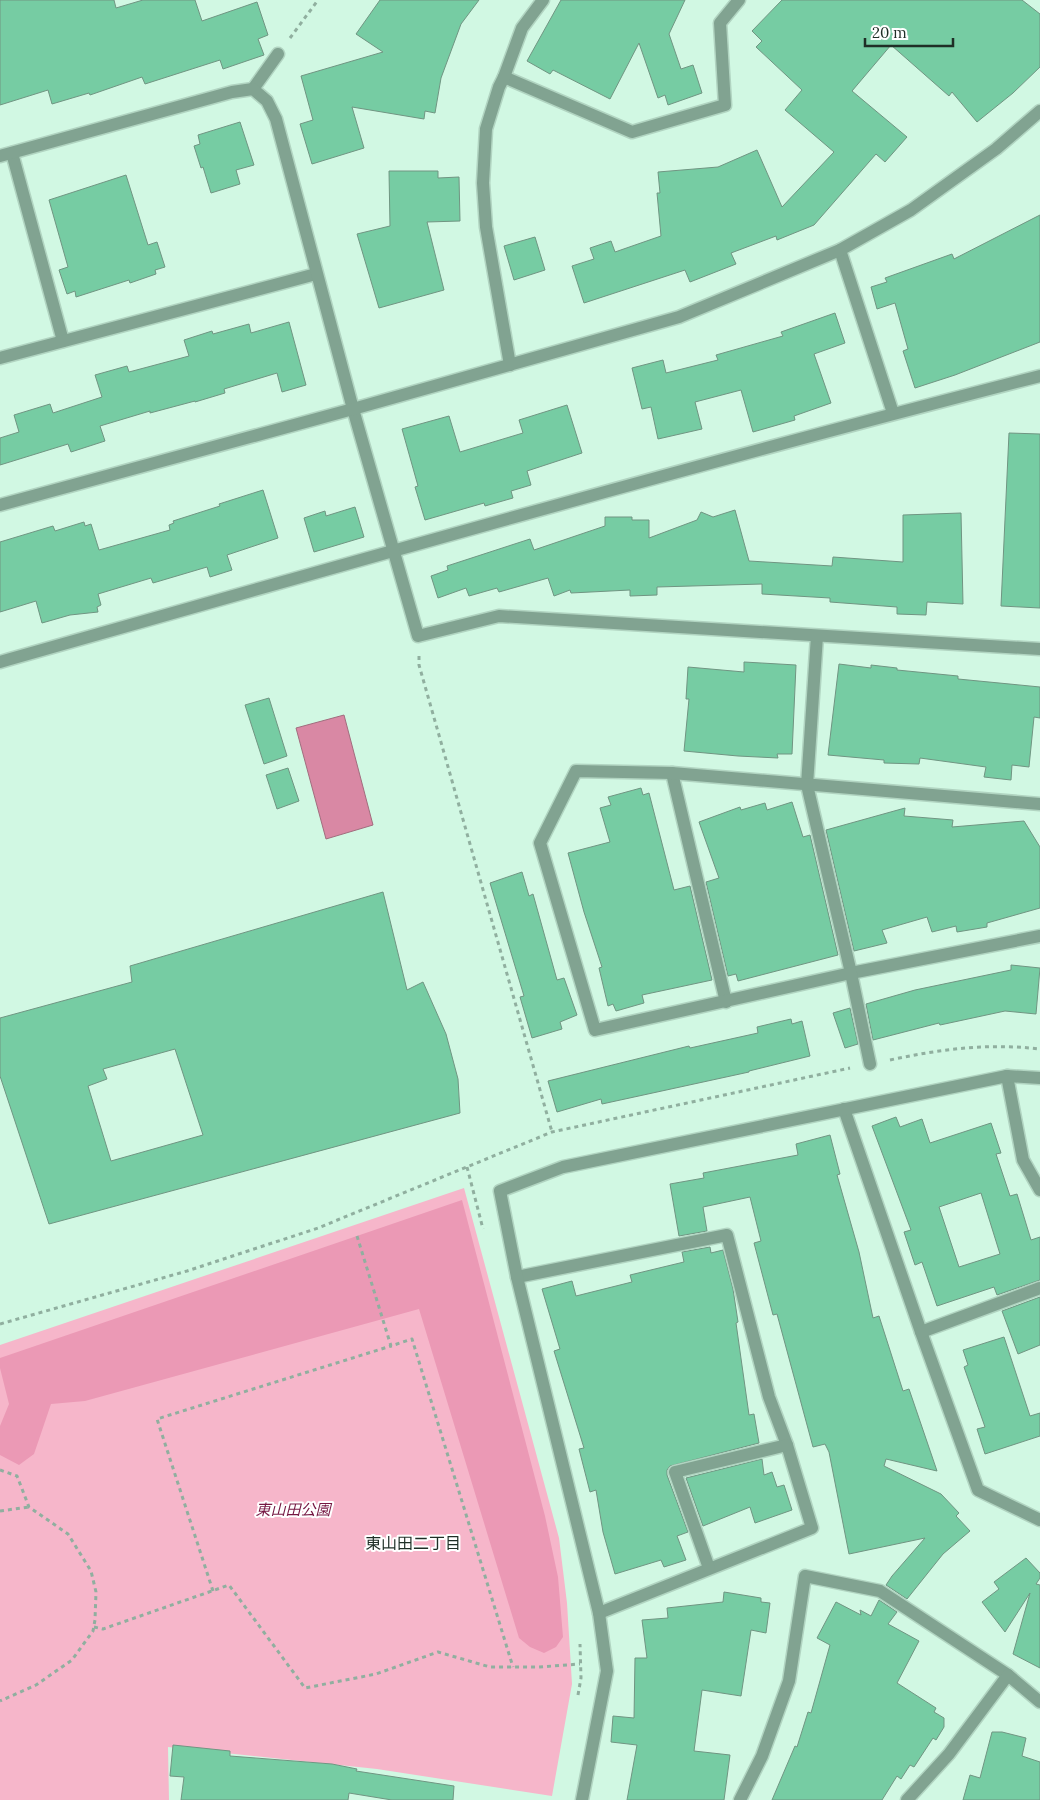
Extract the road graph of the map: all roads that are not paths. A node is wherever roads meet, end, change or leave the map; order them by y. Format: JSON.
{"nodes":[{"id":1,"x":543,"y":0,"type":"edge"},
{"id":2,"x":739,"y":0,"type":"edge"},
{"id":3,"x":278,"y":54,"type":"road end"},
{"id":4,"x":504,"y":77,"type":"junction"},
{"id":5,"x":253,"y":89,"type":"junction"},
{"id":6,"x":1040,"y":111,"type":"edge"},
{"id":7,"x":6,"y":154,"type":"edge"},
{"id":8,"x":840,"y":250,"type":"junction"},
{"id":9,"x":316,"y":274,"type":"junction"},
{"id":10,"x":63,"y":341,"type":"junction"},
{"id":11,"x":0,"y":358,"type":"edge"},
{"id":12,"x":510,"y":365,"type":"junction"},
{"id":13,"x":1040,"y":376,"type":"edge"},
{"id":14,"x":353,"y":409,"type":"junction"},
{"id":15,"x":893,"y":414,"type":"junction"},
{"id":16,"x":0,"y":505,"type":"edge"},
{"id":17,"x":393,"y":550,"type":"junction"},
{"id":18,"x":817,"y":636,"type":"junction"},
{"id":19,"x":1040,"y":649,"type":"edge"},
{"id":20,"x":0,"y":662,"type":"edge"},
{"id":21,"x":672,"y":773,"type":"junction"},
{"id":22,"x":807,"y":785,"type":"junction"},
{"id":23,"x":1040,"y":804,"type":"edge"},
{"id":24,"x":1040,"y":936,"type":"edge"},
{"id":25,"x":850,"y":973,"type":"junction"},
{"id":26,"x":726,"y":1002,"type":"junction"},
{"id":27,"x":870,"y":1064,"type":"road end"},
{"id":28,"x":1007,"y":1076,"type":"junction"},
{"id":29,"x":1040,"y":1078,"type":"edge"},
{"id":30,"x":844,"y":1109,"type":"junction"},
{"id":31,"x":1040,"y":1190,"type":"edge"},
{"id":32,"x":517,"y":1277,"type":"junction"},
{"id":33,"x":1040,"y":1288,"type":"edge"},
{"id":34,"x":921,"y":1332,"type":"junction"},
{"id":35,"x":787,"y":1445,"type":"junction"},
{"id":36,"x":1040,"y":1520,"type":"edge"},
{"id":37,"x":709,"y":1568,"type":"junction"},
{"id":38,"x":599,"y":1613,"type":"junction"},
{"id":39,"x":1008,"y":1675,"type":"junction"},
{"id":40,"x":1040,"y":1702,"type":"edge"},
{"id":41,"x":582,"y":1800,"type":"edge"},
{"id":42,"x":740,"y":1800,"type":"edge"},
{"id":43,"x":908,"y":1800,"type":"edge"}],
"edges":[{"from":1,"to":4,"type":"street"},
{"from":2,"to":4,"type":"street"},
{"from":3,"to":5,"type":"street"},
{"from":4,"to":12,"type":"street"},
{"from":5,"to":7,"type":"street"},
{"from":5,"to":9,"type":"street"},
{"from":6,"to":8,"type":"street"},
{"from":7,"to":10,"type":"street"},
{"from":8,"to":12,"type":"street"},
{"from":8,"to":15,"type":"street"},
{"from":9,"to":10,"type":"street"},
{"from":9,"to":14,"type":"street"},
{"from":10,"to":11,"type":"street"},
{"from":12,"to":14,"type":"street"},
{"from":13,"to":15,"type":"street"},
{"from":14,"to":16,"type":"street"},
{"from":14,"to":17,"type":"street"},
{"from":15,"to":17,"type":"street"},
{"from":17,"to":18,"type":"street"},
{"from":17,"to":20,"type":"street"},
{"from":18,"to":19,"type":"street"},
{"from":18,"to":22,"type":"street"},
{"from":21,"to":22,"type":"street"},
{"from":21,"to":26,"type":"street"},
{"from":21,"to":26,"type":"street"},
{"from":22,"to":23,"type":"street"},
{"from":22,"to":25,"type":"street"},
{"from":24,"to":25,"type":"street"},
{"from":25,"to":26,"type":"street"},
{"from":25,"to":27,"type":"street"},
{"from":28,"to":29,"type":"street"},
{"from":28,"to":30,"type":"street"},
{"from":28,"to":31,"type":"street"},
{"from":30,"to":32,"type":"street"},
{"from":30,"to":34,"type":"street"},
{"from":32,"to":35,"type":"street"},
{"from":32,"to":38,"type":"street"},
{"from":33,"to":34,"type":"street"},
{"from":34,"to":36,"type":"street"},
{"from":35,"to":37,"type":"street"},
{"from":35,"to":37,"type":"street"},
{"from":37,"to":38,"type":"street"},
{"from":38,"to":41,"type":"street"},
{"from":39,"to":40,"type":"street"},
{"from":39,"to":42,"type":"street"},
{"from":39,"to":43,"type":"street"}]}
